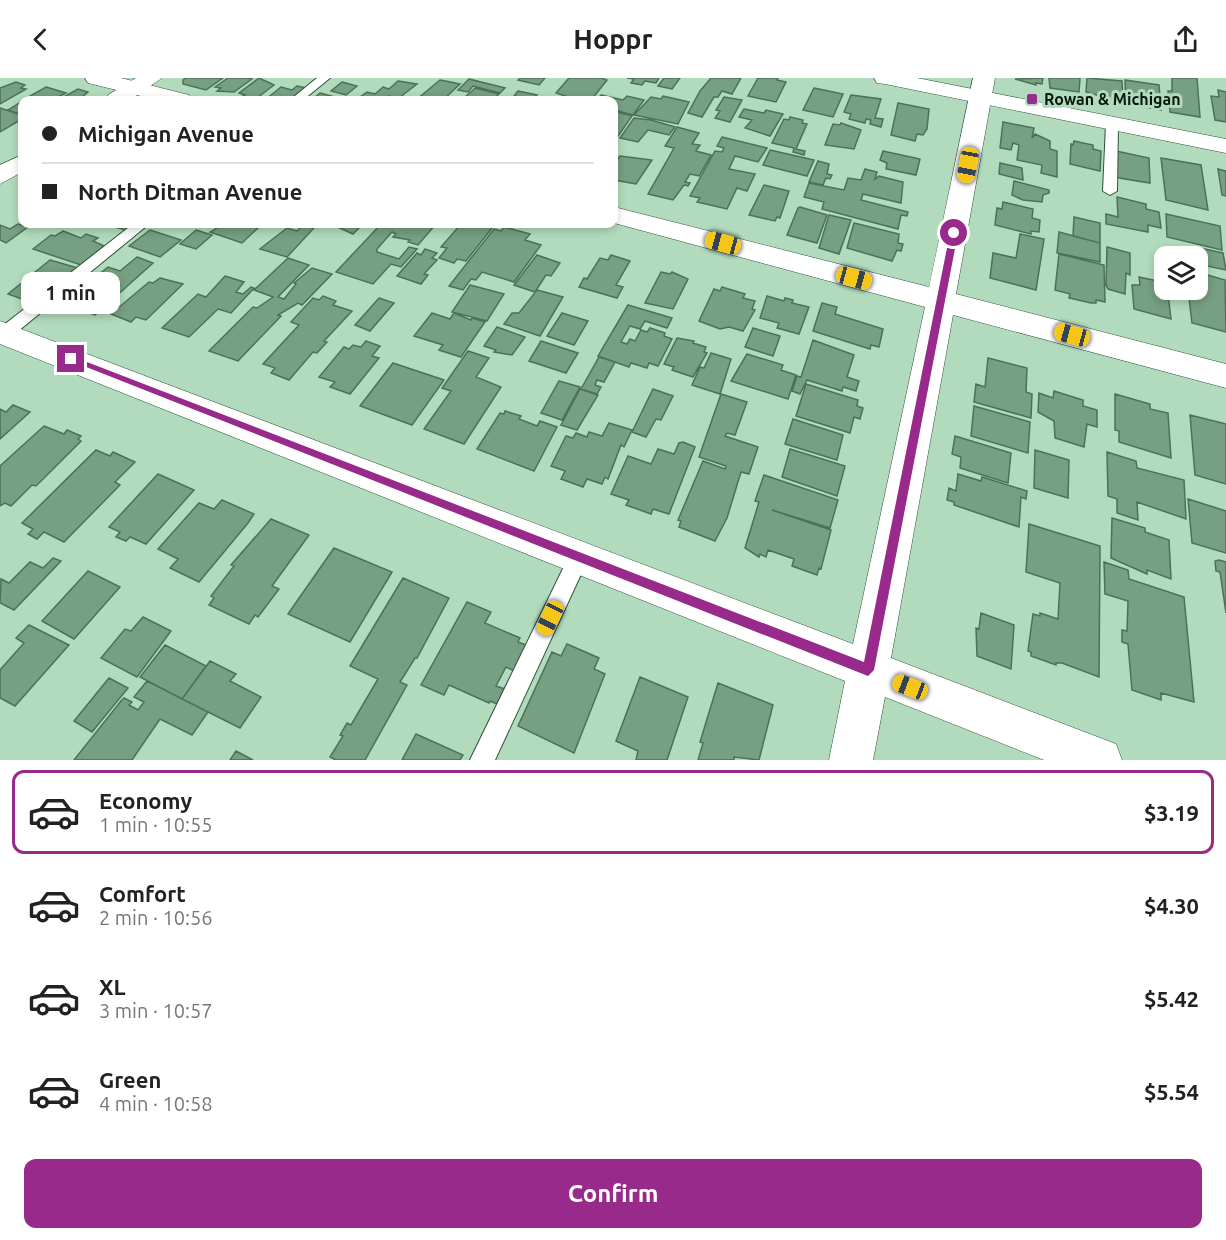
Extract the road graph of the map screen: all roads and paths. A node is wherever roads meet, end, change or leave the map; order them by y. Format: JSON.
{"nodes":[{"id":1,"x":96,"y":78,"type":"edge"},
{"id":2,"x":324,"y":78,"type":"edge"},
{"id":3,"x":885,"y":78,"type":"edge"},
{"id":4,"x":143,"y":83,"type":"edge"},
{"id":5,"x":983,"y":88,"type":"edge"},
{"id":6,"x":122,"y":96,"type":"edge"},
{"id":7,"x":172,"y":96,"type":"edge"},
{"id":8,"x":301,"y":96,"type":"edge"},
{"id":9,"x":1112,"y":124,"type":"junction"},
{"id":10,"x":1226,"y":147,"type":"edge"},
{"id":11,"x":18,"y":165,"type":"edge"},
{"id":12,"x":0,"y":176,"type":"edge"},
{"id":13,"x":1110,"y":191,"type":"dead end"},
{"id":14,"x":618,"y":215,"type":"edge"},
{"id":15,"x":137,"y":228,"type":"edge"},
{"id":16,"x":941,"y":301,"type":"junction"},
{"id":17,"x":1,"y":334,"type":"edge"},
{"id":18,"x":1226,"y":376,"type":"edge"},
{"id":19,"x":579,"y":557,"type":"junction"},
{"id":20,"x":868,"y":670,"type":"junction"},
{"id":21,"x":482,"y":760,"type":"edge"},
{"id":22,"x":850,"y":760,"type":"edge"},
{"id":23,"x":1100,"y":760,"type":"edge"}],
"edges":[{"from":1,"to":4,"type":"street"},
{"from":2,"to":8,"type":"lane"},
{"from":3,"to":5,"type":"street"},
{"from":4,"to":6,"type":"street"},
{"from":4,"to":7,"type":"street"},
{"from":5,"to":9,"type":"street"},
{"from":5,"to":16,"type":"street"},
{"from":9,"to":10,"type":"street"},
{"from":9,"to":13,"type":"lane"},
{"from":11,"to":12,"type":"street"},
{"from":14,"to":16,"type":"street"},
{"from":15,"to":17,"type":"lane"},
{"from":16,"to":18,"type":"street"},
{"from":16,"to":20,"type":"street"},
{"from":17,"to":19,"type":"street"},
{"from":19,"to":20,"type":"street"},
{"from":19,"to":21,"type":"lane"},
{"from":20,"to":22,"type":"street"},
{"from":20,"to":23,"type":"street"}]}
